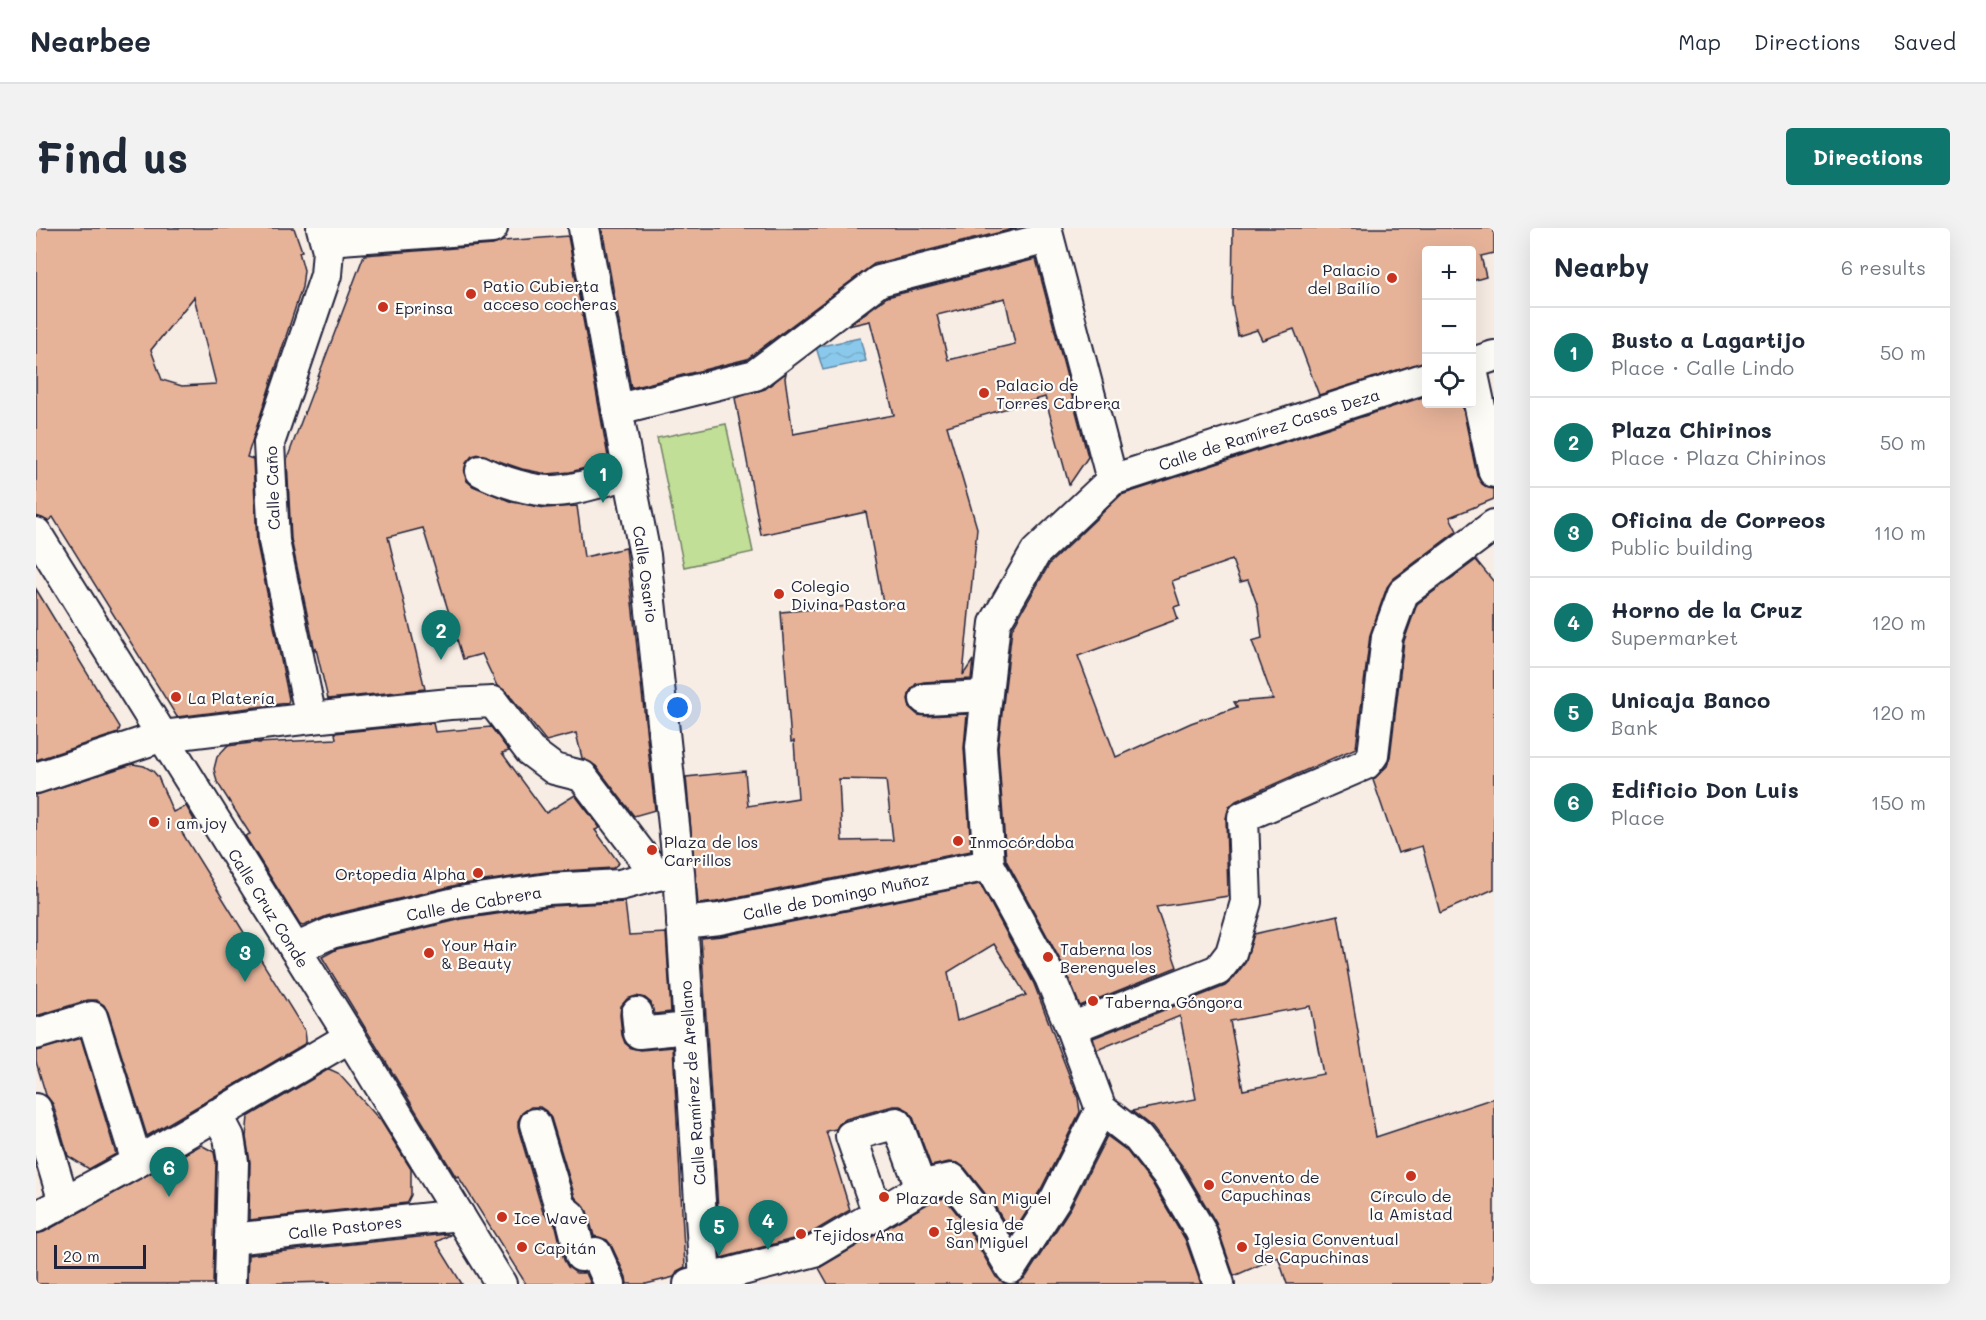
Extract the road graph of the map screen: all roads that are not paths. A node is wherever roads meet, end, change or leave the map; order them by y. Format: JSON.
{"nodes":[{"id":1,"x":492,"y":228,"type":"edge"},
{"id":2,"x":584,"y":228,"type":"edge"},
{"id":3,"x":1047,"y":233,"type":"edge"},
{"id":4,"x":325,"y":234,"type":"edge"},
{"id":5,"x":1494,"y":356,"type":"edge"},
{"id":6,"x":1476,"y":362,"type":"edge"},
{"id":7,"x":1422,"y":379,"type":"edge"},
{"id":8,"x":1476,"y":389,"type":"edge"},
{"id":9,"x":618,"y":409,"type":"junction"},
{"id":10,"x":482,"y":471,"type":"dead end"},
{"id":11,"x":1494,"y":472,"type":"edge"},
{"id":12,"x":629,"y":474,"type":"junction"},
{"id":13,"x":1112,"y":480,"type":"junction"},
{"id":14,"x":1494,"y":525,"type":"edge"},
{"id":15,"x":36,"y":533,"type":"edge"},
{"id":16,"x":986,"y":696,"type":"junction"},
{"id":17,"x":926,"y":699,"type":"dead end"},
{"id":18,"x":312,"y":718,"type":"junction"},
{"id":19,"x":163,"y":736,"type":"junction"},
{"id":20,"x":36,"y":778,"type":"edge"},
{"id":21,"x":989,"y":865,"type":"junction"},
{"id":22,"x":668,"y":873,"type":"junction"},
{"id":23,"x":682,"y":923,"type":"junction"},
{"id":24,"x":295,"y":949,"type":"junction"},
{"id":25,"x":637,"y":1013,"type":"dead end"},
{"id":26,"x":689,"y":1028,"type":"junction"},
{"id":27,"x":1071,"y":1028,"type":"junction"},
{"id":28,"x":36,"y":1034,"type":"edge"},
{"id":29,"x":350,"y":1037,"type":"junction"},
{"id":30,"x":36,"y":1109,"type":"edge"},
{"id":31,"x":1101,"y":1109,"type":"junction"},
{"id":32,"x":217,"y":1114,"type":"junction"},
{"id":33,"x":535,"y":1124,"type":"dead end"},
{"id":34,"x":137,"y":1162,"type":"junction"},
{"id":35,"x":921,"y":1188,"type":"junction"},
{"id":36,"x":64,"y":1202,"type":"junction"},
{"id":37,"x":878,"y":1214,"type":"junction"},
{"id":38,"x":459,"y":1215,"type":"junction"},
{"id":39,"x":36,"y":1217,"type":"edge"},
{"id":40,"x":231,"y":1239,"type":"junction"},
{"id":41,"x":1010,"y":1269,"type":"edge"},
{"id":42,"x":793,"y":1271,"type":"edge"},
{"id":43,"x":697,"y":1282,"type":"edge"},
{"id":44,"x":230,"y":1284,"type":"edge"},
{"id":45,"x":501,"y":1284,"type":"edge"},
{"id":46,"x":610,"y":1284,"type":"edge"},
{"id":47,"x":1219,"y":1284,"type":"edge"}],
"edges":[{"from":1,"to":4,"type":"street"},
{"from":2,"to":9,"type":"street","name":"Calle Osario"},
{"from":3,"to":9,"type":"street"},
{"from":3,"to":13,"type":"street"},
{"from":4,"to":18,"type":"street","name":"Calle Caño"},
{"from":5,"to":6,"type":"street"},
{"from":7,"to":13,"type":"street","name":"Calle de Ramírez Casas Deza"},
{"from":8,"to":11,"type":"street"},
{"from":9,"to":12,"type":"street","name":"Calle Osario"},
{"from":10,"to":12,"type":"street"},
{"from":12,"to":22,"type":"street","name":"Calle Osario"},
{"from":13,"to":16,"type":"street"},
{"from":14,"to":27,"type":"street"},
{"from":15,"to":19,"type":"street","name":"Calle Cruz Conde"},
{"from":16,"to":17,"type":"street"},
{"from":16,"to":21,"type":"street"},
{"from":18,"to":19,"type":"street"},
{"from":18,"to":22,"type":"street"},
{"from":19,"to":20,"type":"street"},
{"from":19,"to":24,"type":"street","name":"Calle Cruz Conde"},
{"from":21,"to":23,"type":"street","name":"Calle de Domingo Muñoz"},
{"from":21,"to":27,"type":"street"},
{"from":22,"to":23,"type":"street","name":"Calle Osario"},
{"from":22,"to":24,"type":"street","name":"Calle de Cabrera"},
{"from":23,"to":26,"type":"street","name":"Calle Ramírez de Arellano"},
{"from":24,"to":29,"type":"street","name":"Calle Cruz Conde"},
{"from":25,"to":26,"type":"street"},
{"from":26,"to":43,"type":"street","name":"Calle Ramírez de Arellano"},
{"from":27,"to":31,"type":"street"},
{"from":28,"to":34,"type":"street"},
{"from":29,"to":32,"type":"street"},
{"from":29,"to":38,"type":"street","name":"Calle Cruz Conde"},
{"from":30,"to":36,"type":"street"},
{"from":31,"to":41,"type":"street"},
{"from":31,"to":47,"type":"street"},
{"from":32,"to":34,"type":"street"},
{"from":32,"to":40,"type":"street"},
{"from":33,"to":46,"type":"street"},
{"from":34,"to":36,"type":"street"},
{"from":35,"to":37,"type":"street"},
{"from":35,"to":37,"type":"street"},
{"from":35,"to":41,"type":"street"},
{"from":36,"to":39,"type":"street"},
{"from":37,"to":42,"type":"street"},
{"from":38,"to":40,"type":"street","name":"Calle Pastores"},
{"from":38,"to":45,"type":"street","name":"Calle Cruz Conde"},
{"from":40,"to":44,"type":"street"},
{"from":42,"to":43,"type":"street"}]}
